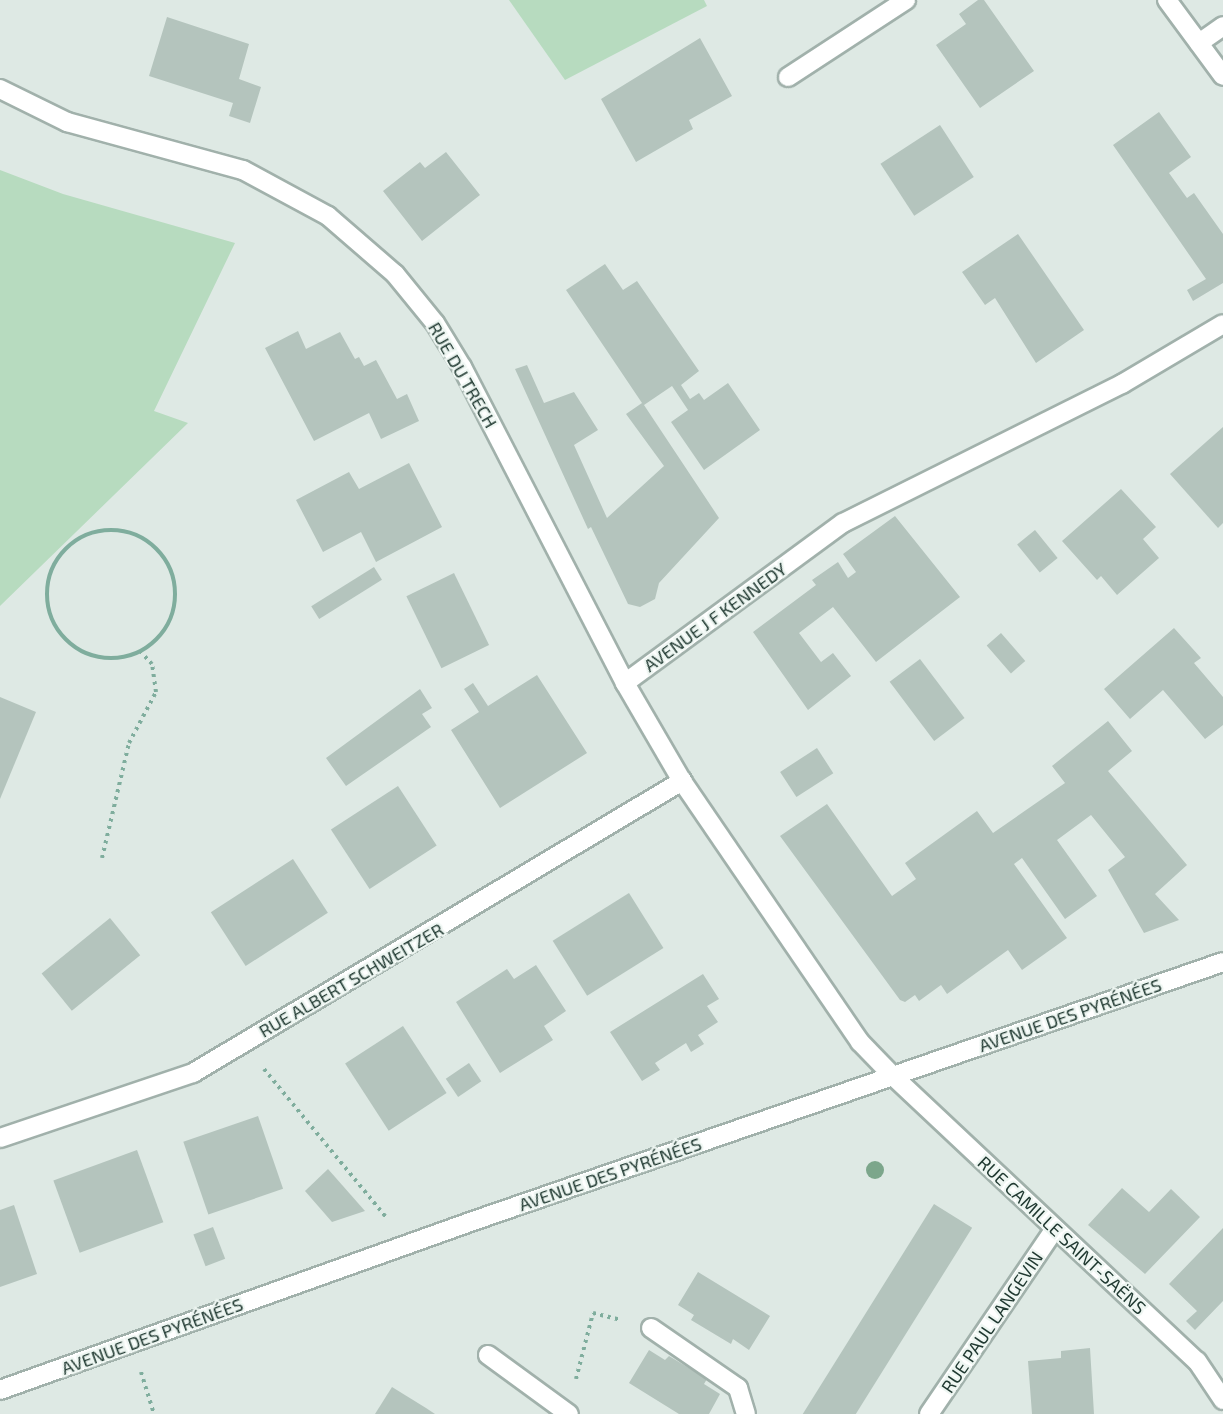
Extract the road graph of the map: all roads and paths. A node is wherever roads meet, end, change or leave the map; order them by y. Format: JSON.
{"nodes":[{"id":1,"x":906,"y":0,"type":"edge"},
{"id":2,"x":1167,"y":0,"type":"edge"},
{"id":3,"x":1223,"y":26,"type":"edge"},
{"id":4,"x":1199,"y":43,"type":"junction"},
{"id":5,"x":1223,"y":76,"type":"edge"},
{"id":6,"x":788,"y":77,"type":"dead end"},
{"id":7,"x":0,"y":89,"type":"edge"},
{"id":8,"x":1223,"y":324,"type":"edge"},
{"id":9,"x":141,"y":652,"type":"junction"},
{"id":10,"x":626,"y":683,"type":"junction"},
{"id":11,"x":682,"y":781,"type":"junction"},
{"id":12,"x":102,"y":858,"type":"dead end"},
{"id":13,"x":1223,"y":963,"type":"edge"},
{"id":14,"x":243,"y":1044,"type":"junction"},
{"id":15,"x":893,"y":1076,"type":"junction"},
{"id":16,"x":0,"y":1137,"type":"edge"},
{"id":17,"x":1054,"y":1230,"type":"junction"},
{"id":18,"x":409,"y":1244,"type":"junction"},
{"id":19,"x":651,"y":1328,"type":"joint"},
{"id":20,"x":132,"y":1343,"type":"junction"},
{"id":21,"x":488,"y":1355,"type":"dead end"},
{"id":22,"x":0,"y":1390,"type":"edge"},
{"id":23,"x":1223,"y":1400,"type":"edge"},
{"id":24,"x":154,"y":1414,"type":"edge"},
{"id":25,"x":568,"y":1414,"type":"edge"},
{"id":26,"x":746,"y":1414,"type":"edge"},
{"id":27,"x":929,"y":1414,"type":"edge"}],
"edges":[{"from":1,"to":6,"type":"street"},
{"from":2,"to":4,"type":"street"},
{"from":3,"to":4,"type":"street"},
{"from":4,"to":5,"type":"street"},
{"from":7,"to":10,"type":"street","name":"RUE DU TRECH"},
{"from":8,"to":10,"type":"street","name":"AVENUE J F KENNEDY"},
{"from":9,"to":9,"type":"path"},
{"from":9,"to":12,"type":"path"},
{"from":10,"to":11,"type":"street","name":"AVENUE J F KENNEDY"},
{"from":11,"to":14,"type":"street","name":"RUE ALBERT SCHWEITZER"},
{"from":11,"to":15,"type":"street","name":"AVENUE J F KENNEDY"},
{"from":13,"to":15,"type":"street","name":"AVENUE DES PYRÉNÉES"},
{"from":14,"to":16,"type":"street","name":"RUE ALBERT SCHWEITZER"},
{"from":14,"to":18,"type":"path"},
{"from":15,"to":17,"type":"street","name":"RUE CAMILLE SAINT-SAËNS"},
{"from":15,"to":18,"type":"street","name":"AVENUE DES PYRÉNÉES"},
{"from":17,"to":23,"type":"street","name":"RUE CAMILLE SAINT-SAËNS"},
{"from":17,"to":27,"type":"street","name":"RUE PAUL LANGEVIN"},
{"from":18,"to":20,"type":"street","name":"AVENUE DES PYRÉNÉES"},
{"from":19,"to":25,"type":"path"},
{"from":19,"to":26,"type":"street"},
{"from":20,"to":22,"type":"street","name":"AVENUE DES PYRÉNÉES"},
{"from":20,"to":24,"type":"path"},
{"from":21,"to":25,"type":"street"}]}
